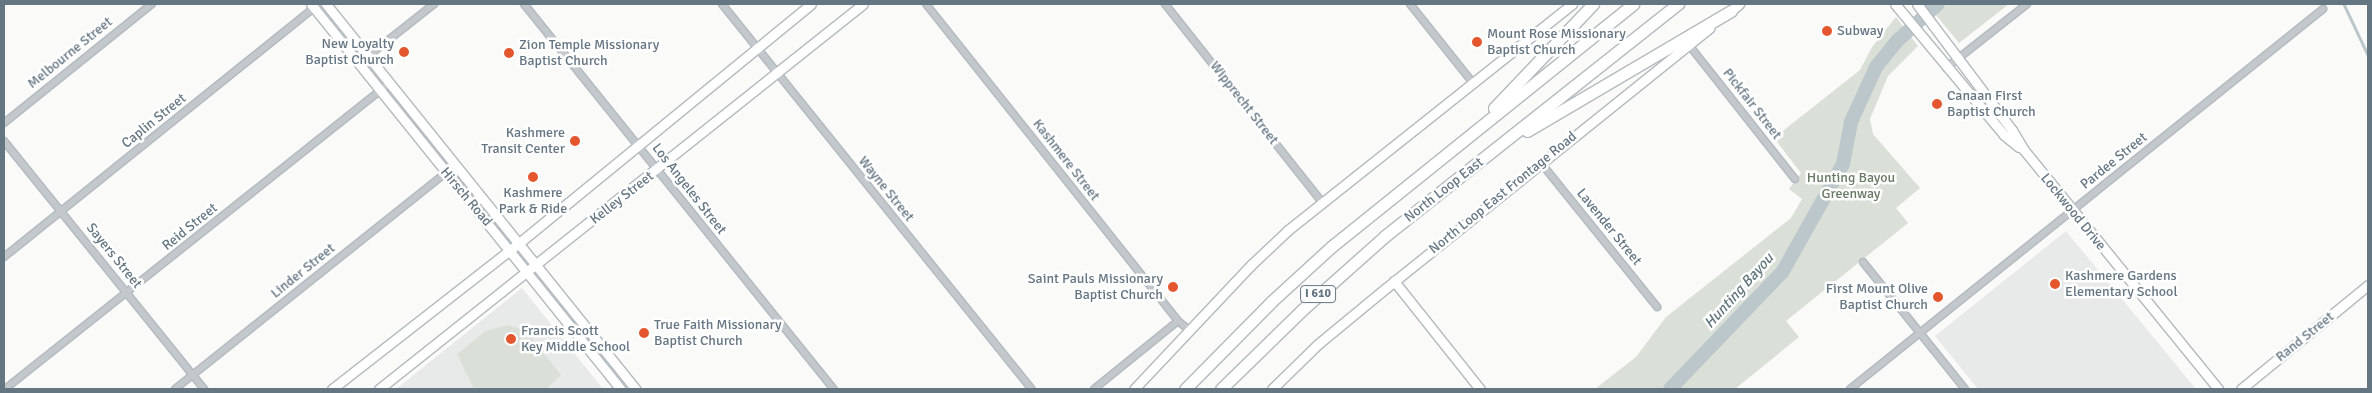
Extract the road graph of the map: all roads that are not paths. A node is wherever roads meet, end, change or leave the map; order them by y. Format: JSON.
{"nodes":[{"id":1,"x":152,"y":4,"type":"edge"},
{"id":2,"x":326,"y":4,"type":"edge"},
{"id":3,"x":434,"y":4,"type":"edge"},
{"id":4,"x":524,"y":4,"type":"edge"},
{"id":5,"x":722,"y":4,"type":"edge"},
{"id":6,"x":811,"y":4,"type":"edge"},
{"id":7,"x":863,"y":4,"type":"edge"},
{"id":8,"x":926,"y":4,"type":"edge"},
{"id":9,"x":1165,"y":4,"type":"edge"},
{"id":10,"x":1410,"y":4,"type":"edge"},
{"id":11,"x":1572,"y":4,"type":"edge"},
{"id":12,"x":1592,"y":4,"type":"edge"},
{"id":13,"x":1633,"y":4,"type":"edge"},
{"id":14,"x":1678,"y":4,"type":"edge"},
{"id":15,"x":1895,"y":4,"type":"edge"},
{"id":16,"x":1917,"y":4,"type":"edge"},
{"id":17,"x":2027,"y":4,"type":"edge"},
{"id":18,"x":315,"y":5,"type":"edge"},
{"id":19,"x":1735,"y":7,"type":"edge"},
{"id":20,"x":2323,"y":9,"type":"dead end"},
{"id":21,"x":1689,"y":45,"type":"junction"},
{"id":22,"x":756,"y":47,"type":"junction"},
{"id":23,"x":368,"y":56,"type":"junction"},
{"id":24,"x":1958,"y":58,"type":"junction"},
{"id":25,"x":358,"y":64,"type":"junction"},
{"id":26,"x":1946,"y":68,"type":"junction"},
{"id":27,"x":776,"y":72,"type":"junction"},
{"id":28,"x":390,"y":83,"type":"junction"},
{"id":29,"x":1474,"y":83,"type":"junction"},
{"id":30,"x":380,"y":91,"type":"junction"},
{"id":31,"x":4,"y":123,"type":"edge"},
{"id":32,"x":1483,"y":123,"type":"junction"},
{"id":33,"x":4,"y":141,"type":"edge"},
{"id":34,"x":638,"y":144,"type":"junction"},
{"id":35,"x":2024,"y":150,"type":"junction"},
{"id":36,"x":1491,"y":152,"type":"junction"},
{"id":37,"x":1541,"y":163,"type":"junction"},
{"id":38,"x":456,"y":164,"type":"junction"},
{"id":39,"x":657,"y":170,"type":"junction"},
{"id":40,"x":446,"y":172,"type":"junction"},
{"id":41,"x":1795,"y":179,"type":"dead end"},
{"id":42,"x":1322,"y":202,"type":"junction"},
{"id":43,"x":2073,"y":211,"type":"junction"},
{"id":44,"x":61,"y":212,"type":"junction"},
{"id":45,"x":518,"y":243,"type":"junction"},
{"id":46,"x":509,"y":250,"type":"junction"},
{"id":47,"x":4,"y":257,"type":"edge"},
{"id":48,"x":1863,"y":262,"type":"dead end"},
{"id":49,"x":536,"y":265,"type":"junction"},
{"id":50,"x":527,"y":273,"type":"junction"},
{"id":51,"x":1394,"y":281,"type":"junction"},
{"id":52,"x":2368,"y":285,"type":"edge"},
{"id":53,"x":128,"y":292,"type":"junction"},
{"id":54,"x":1657,"y":307,"type":"dead end"},
{"id":55,"x":1178,"y":321,"type":"junction"},
{"id":56,"x":1188,"y":330,"type":"junction"},
{"id":57,"x":1920,"y":333,"type":"junction"},
{"id":58,"x":621,"y":370,"type":"junction"},
{"id":59,"x":193,"y":375,"type":"junction"},
{"id":60,"x":611,"y":377,"type":"junction"},
{"id":61,"x":5,"y":389,"type":"edge"},
{"id":62,"x":175,"y":389,"type":"edge"},
{"id":63,"x":204,"y":389,"type":"edge"},
{"id":64,"x":332,"y":389,"type":"edge"},
{"id":65,"x":380,"y":389,"type":"edge"},
{"id":66,"x":621,"y":389,"type":"edge"},
{"id":67,"x":636,"y":389,"type":"edge"},
{"id":68,"x":833,"y":389,"type":"edge"},
{"id":69,"x":1032,"y":389,"type":"edge"},
{"id":70,"x":1094,"y":389,"type":"edge"},
{"id":71,"x":1134,"y":389,"type":"edge"},
{"id":72,"x":1186,"y":389,"type":"edge"},
{"id":73,"x":1221,"y":389,"type":"edge"},
{"id":74,"x":1272,"y":389,"type":"edge"},
{"id":75,"x":1480,"y":389,"type":"edge"},
{"id":76,"x":1850,"y":389,"type":"edge"},
{"id":77,"x":1965,"y":389,"type":"edge"},
{"id":78,"x":2218,"y":389,"type":"edge"},
{"id":79,"x":2241,"y":389,"type":"edge"}],
"edges":[{"from":1,"to":31,"type":"street","name":"Melbourne Street"},
{"from":2,"to":23,"type":"main road","name":"Hirsch Road"},
{"from":3,"to":23,"type":"street"},
{"from":4,"to":34,"type":"street","name":"Los Angeles Street"},
{"from":5,"to":22,"type":"street","name":"Wayne Street"},
{"from":6,"to":22,"type":"main road"},
{"from":7,"to":27,"type":"main road","name":"Kelley Street"},
{"from":8,"to":55,"type":"street","name":"Kashmere Street"},
{"from":9,"to":42,"type":"street","name":"Wipprecht Street"},
{"from":10,"to":29,"type":"street"},
{"from":11,"to":29,"type":"main road"},
{"from":12,"to":32,"type":"highway"},
{"from":13,"to":32,"type":"highway","name":"North Loop East","number":"I 610"},
{"from":14,"to":36,"type":"highway","name":"North Loop East","number":"I 610"},
{"from":15,"to":26,"type":"main road","name":"Lockwood Drive"},
{"from":16,"to":24,"type":"main road","name":"Lockwood Drive"},
{"from":17,"to":24,"type":"street"},
{"from":18,"to":25,"type":"main road","name":"Hirsch Road"},
{"from":18,"to":44,"type":"street","name":"Caplin Street"},
{"from":19,"to":21,"type":"main road","name":"North Loop East Frontage Road"},
{"from":19,"to":36,"type":"highway"},
{"from":20,"to":43,"type":"street","name":"Pardee Street"},
{"from":21,"to":37,"type":"main road","name":"North Loop East Frontage Road"},
{"from":21,"to":41,"type":"street","name":"Pickfair Street"},
{"from":22,"to":27,"type":"street","name":"Wayne Street"},
{"from":22,"to":34,"type":"main road"},
{"from":23,"to":25,"type":"street"},
{"from":23,"to":28,"type":"main road","name":"Hirsch Road"},
{"from":24,"to":26,"type":"street"},
{"from":24,"to":35,"type":"main road","name":"Lockwood Drive"},
{"from":25,"to":30,"type":"main road","name":"Hirsch Road"},
{"from":26,"to":35,"type":"main road","name":"Lockwood Drive"},
{"from":27,"to":39,"type":"main road","name":"Kelley Street"},
{"from":27,"to":69,"type":"street","name":"Wayne Street"},
{"from":28,"to":30,"type":"street","name":"Reid Street"},
{"from":28,"to":38,"type":"main road","name":"Hirsch Road"},
{"from":29,"to":42,"type":"main road"},
{"from":30,"to":40,"type":"main road","name":"Hirsch Road"},
{"from":30,"to":53,"type":"street","name":"Reid Street"},
{"from":32,"to":72,"type":"highway","name":"North Loop East","number":"I 610"},
{"from":33,"to":44,"type":"street","name":"Sayers Street"},
{"from":34,"to":39,"type":"street","name":"Los Angeles Street"},
{"from":34,"to":45,"type":"main road"},
{"from":35,"to":43,"type":"main road","name":"Lockwood Drive"},
{"from":36,"to":73,"type":"highway","name":"North Loop East","number":"I 610"},
{"from":37,"to":51,"type":"main road","name":"North Loop East Frontage Road"},
{"from":37,"to":54,"type":"street","name":"Lavender Street"},
{"from":38,"to":40,"type":"street","name":"Linder Street"},
{"from":38,"to":45,"type":"main road","name":"Hirsch Road"},
{"from":39,"to":49,"type":"main road","name":"Kelley Street"},
{"from":39,"to":68,"type":"street","name":"Los Angeles Street"},
{"from":40,"to":46,"type":"main road","name":"Hirsch Road"},
{"from":40,"to":59,"type":"street","name":"Linder Street"},
{"from":42,"to":56,"type":"main road"},
{"from":43,"to":57,"type":"street","name":"Pardee Street"},
{"from":43,"to":78,"type":"main road","name":"Lockwood Drive"},
{"from":44,"to":47,"type":"street","name":"Caplin Street"},
{"from":44,"to":53,"type":"street","name":"Sayers Street"},
{"from":45,"to":46,"type":"main road"},
{"from":45,"to":49,"type":"main road","name":"Hirsch Road"},
{"from":46,"to":50,"type":"main road","name":"Hirsch Road"},
{"from":46,"to":64,"type":"main road"},
{"from":48,"to":57,"type":"street"},
{"from":49,"to":50,"type":"main road","name":"Kelley Street"},
{"from":49,"to":58,"type":"main road","name":"Hirsch Road"},
{"from":50,"to":60,"type":"main road","name":"Hirsch Road"},
{"from":50,"to":65,"type":"main road","name":"Kelley Street"},
{"from":51,"to":74,"type":"main road","name":"North Loop East Frontage Road"},
{"from":51,"to":75,"type":"main road"},
{"from":52,"to":79,"type":"main road","name":"Rand Street"},
{"from":53,"to":59,"type":"street","name":"Sayers Street"},
{"from":53,"to":61,"type":"street","name":"Reid Street"},
{"from":55,"to":56,"type":"street","name":"Kashmere Street"},
{"from":55,"to":70,"type":"street"},
{"from":56,"to":71,"type":"main road"},
{"from":57,"to":76,"type":"street","name":"Pardee Street"},
{"from":57,"to":77,"type":"street"},
{"from":58,"to":60,"type":"main road"},
{"from":58,"to":67,"type":"main road","name":"Hirsch Road"},
{"from":59,"to":62,"type":"street","name":"Linder Street"},
{"from":59,"to":63,"type":"street","name":"Sayers Street"},
{"from":60,"to":66,"type":"main road","name":"Hirsch Road"}]}
